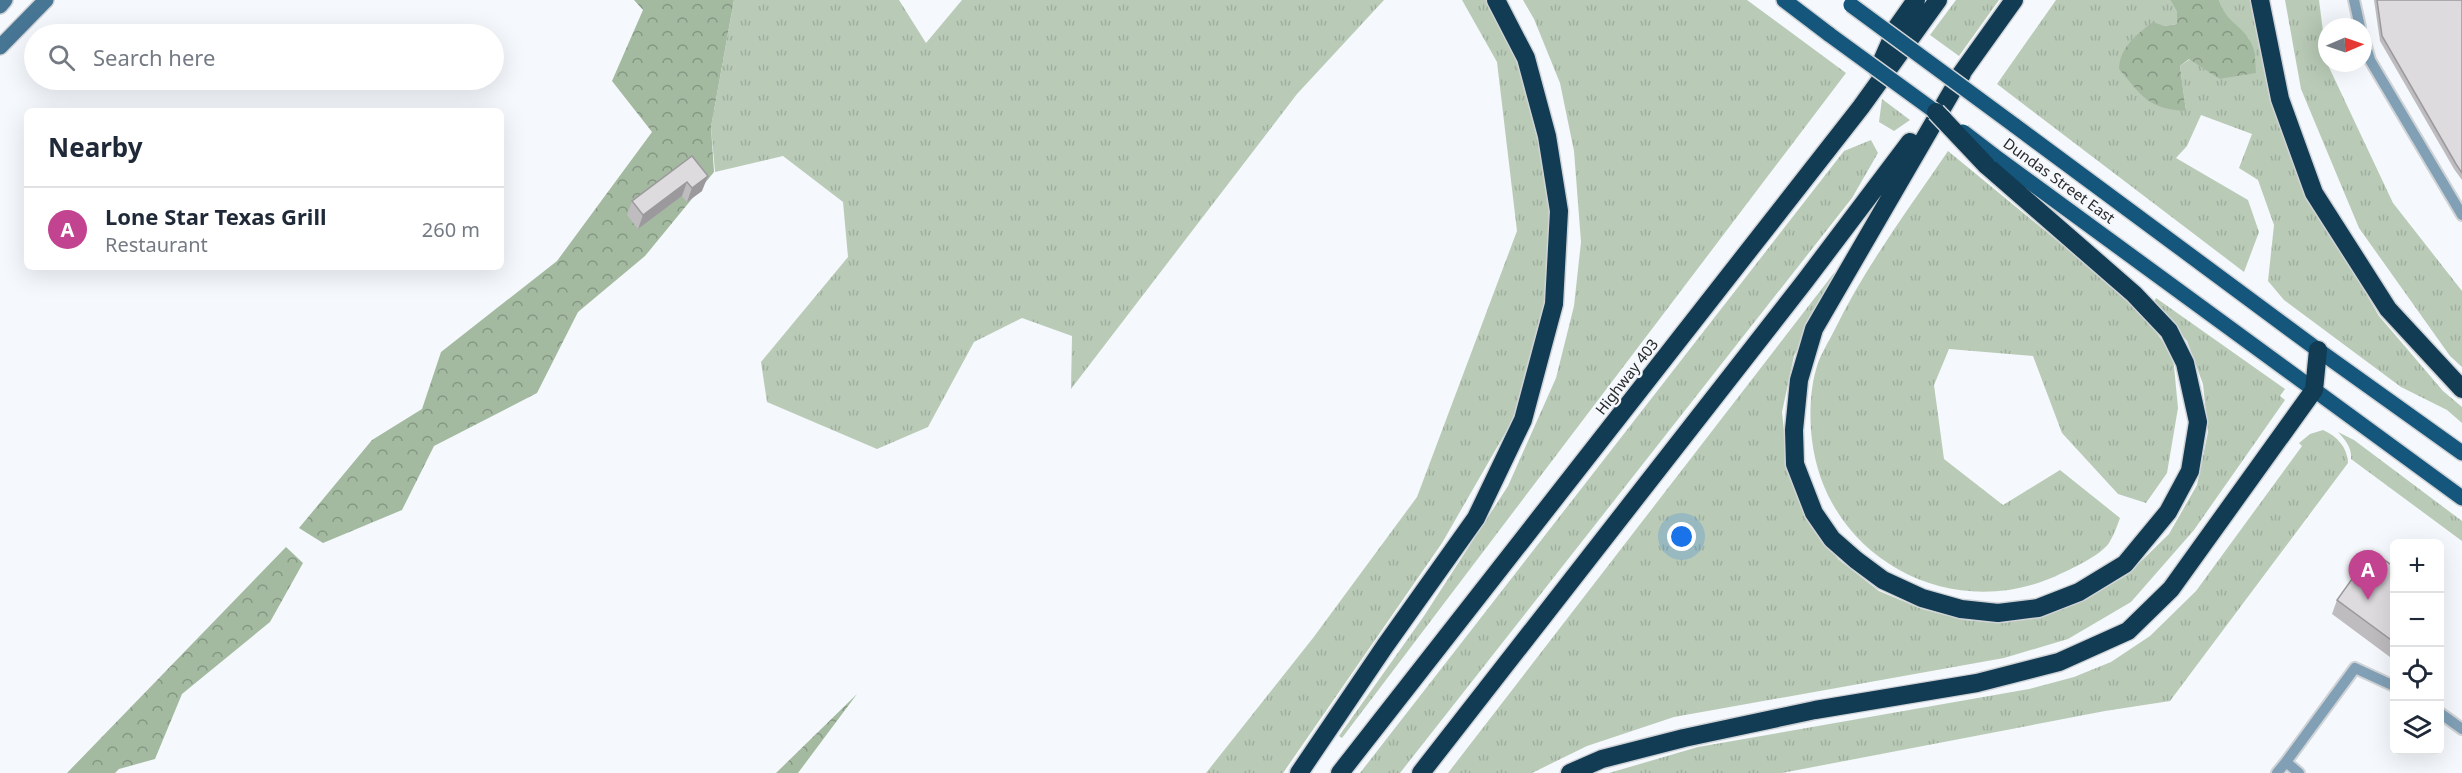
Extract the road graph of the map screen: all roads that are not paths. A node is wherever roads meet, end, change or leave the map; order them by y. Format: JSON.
{"nodes":[{"id":1,"x":5,"y":0,"type":"edge"},
{"id":2,"x":46,"y":0,"type":"edge"},
{"id":3,"x":1496,"y":0,"type":"edge"},
{"id":4,"x":1784,"y":0,"type":"edge"},
{"id":5,"x":1916,"y":0,"type":"edge"},
{"id":6,"x":1938,"y":0,"type":"edge"},
{"id":7,"x":2014,"y":0,"type":"edge"},
{"id":8,"x":2260,"y":0,"type":"edge"},
{"id":9,"x":2354,"y":0,"type":"edge"},
{"id":10,"x":1851,"y":2,"type":"edge"},
{"id":11,"x":0,"y":6,"type":"edge"},
{"id":12,"x":2358,"y":18,"type":"edge"},
{"id":13,"x":1881,"y":27,"type":"joint"},
{"id":14,"x":0,"y":47,"type":"edge"},
{"id":15,"x":2372,"y":63,"type":"edge"},
{"id":16,"x":1962,"y":74,"type":"junction"},
{"id":17,"x":1861,"y":107,"type":"junction"},
{"id":18,"x":1936,"y":112,"type":"joint"},
{"id":19,"x":1990,"y":160,"type":"junction"},
{"id":20,"x":2462,"y":214,"type":"edge"},
{"id":21,"x":2318,"y":350,"type":"junction"},
{"id":22,"x":2462,"y":389,"type":"edge"},
{"id":23,"x":2314,"y":390,"type":"junction"},
{"id":24,"x":2462,"y":453,"type":"edge"},
{"id":25,"x":2462,"y":498,"type":"edge"},
{"id":26,"x":2390,"y":684,"type":"edge"},
{"id":27,"x":2444,"y":716,"type":"edge"},
{"id":28,"x":2462,"y":729,"type":"edge"},
{"id":29,"x":2286,"y":762,"type":"junction"},
{"id":30,"x":1299,"y":773,"type":"edge"},
{"id":31,"x":1340,"y":773,"type":"edge"},
{"id":32,"x":1421,"y":773,"type":"edge"},
{"id":33,"x":1570,"y":773,"type":"edge"},
{"id":34,"x":2277,"y":773,"type":"edge"},
{"id":35,"x":2299,"y":773,"type":"edge"}],
"edges":[{"from":1,"to":11,"type":"main road"},
{"from":2,"to":14,"type":"main road"},
{"from":3,"to":30,"type":"highway"},
{"from":4,"to":18,"type":"main road","bridge":true},
{"from":5,"to":17,"type":"highway"},
{"from":6,"to":17,"type":"highway","name":"Highway 403"},
{"from":7,"to":16,"type":"highway"},
{"from":8,"to":22,"type":"highway"},
{"from":9,"to":12,"type":"lane"},
{"from":10,"to":13,"type":"highway","bridge":true},
{"from":13,"to":21,"type":"main road","name":"Dundas Street East","bridge":true},
{"from":15,"to":20,"type":"lane"},
{"from":16,"to":19,"type":"highway"},
{"from":16,"to":32,"type":"highway"},
{"from":17,"to":31,"type":"highway","name":"Highway 403"},
{"from":18,"to":19,"type":"highway","bridge":true},
{"from":19,"to":23,"type":"main road","name":"Dundas Street East"},
{"from":21,"to":23,"type":"highway"},
{"from":21,"to":24,"type":"main road","name":"Dundas Street East"},
{"from":23,"to":25,"type":"main road","name":"Dundas Street East"},
{"from":23,"to":33,"type":"highway"},
{"from":26,"to":29,"type":"lane"},
{"from":27,"to":28,"type":"lane"},
{"from":29,"to":34,"type":"lane"},
{"from":29,"to":35,"type":"lane"}]}
